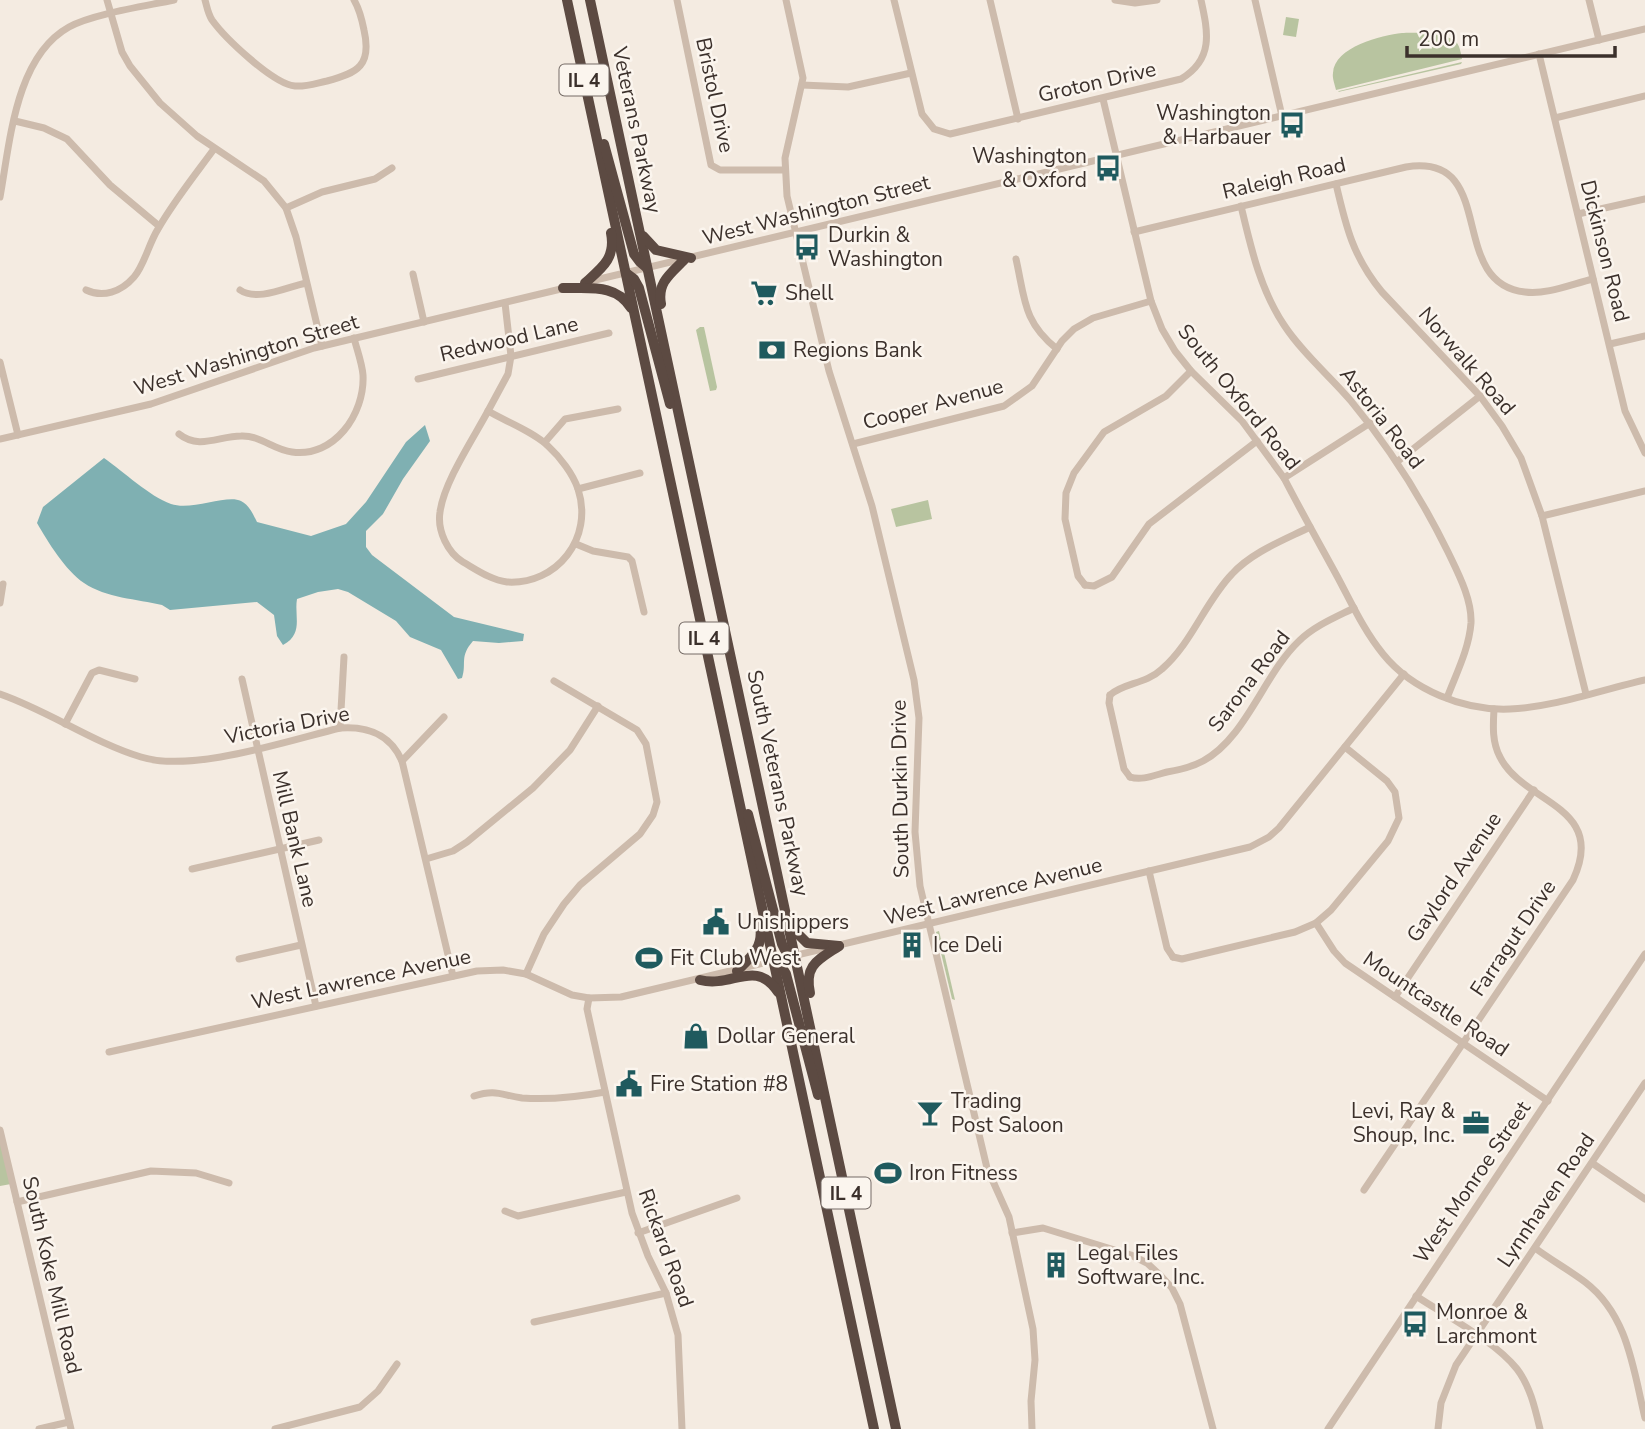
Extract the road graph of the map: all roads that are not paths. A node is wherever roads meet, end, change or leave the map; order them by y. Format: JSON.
{"nodes":[{"id":1,"x":107,"y":0,"type":"edge"},
{"id":2,"x":174,"y":0,"type":"edge"},
{"id":3,"x":205,"y":0,"type":"edge"},
{"id":4,"x":354,"y":0,"type":"edge"},
{"id":5,"x":567,"y":0,"type":"edge"},
{"id":6,"x":590,"y":0,"type":"edge"},
{"id":7,"x":677,"y":0,"type":"edge"},
{"id":8,"x":786,"y":0,"type":"edge"},
{"id":9,"x":894,"y":0,"type":"edge"},
{"id":10,"x":990,"y":0,"type":"edge"},
{"id":11,"x":1115,"y":0,"type":"edge"},
{"id":12,"x":1157,"y":0,"type":"edge"},
{"id":13,"x":1201,"y":0,"type":"edge"},
{"id":14,"x":1255,"y":0,"type":"edge"},
{"id":15,"x":1589,"y":0,"type":"edge"},
{"id":16,"x":110,"y":15,"type":"junction"},
{"id":17,"x":1645,"y":29,"type":"edge"},
{"id":18,"x":1599,"y":40,"type":"junction"},
{"id":19,"x":1539,"y":54,"type":"junction"},
{"id":20,"x":911,"y":73,"type":"junction"},
{"id":21,"x":802,"y":85,"type":"junction"},
{"id":22,"x":1645,"y":96,"type":"edge"},
{"id":23,"x":1103,"y":99,"type":"junction"},
{"id":24,"x":589,"y":101,"type":"junction"},
{"id":25,"x":1282,"y":116,"type":"junction"},
{"id":26,"x":1555,"y":118,"type":"junction"},
{"id":27,"x":1018,"y":119,"type":"junction"},
{"id":28,"x":15,"y":121,"type":"junction"},
{"id":29,"x":214,"y":149,"type":"junction"},
{"id":30,"x":1116,"y":156,"type":"junction"},
{"id":31,"x":601,"y":160,"type":"junction"},
{"id":32,"x":392,"y":168,"type":"dead end"},
{"id":33,"x":784,"y":170,"type":"junction"},
{"id":34,"x":1336,"y":184,"type":"junction"},
{"id":35,"x":0,"y":197,"type":"edge"},
{"id":36,"x":1645,"y":199,"type":"edge"},
{"id":37,"x":1241,"y":206,"type":"junction"},
{"id":38,"x":286,"y":208,"type":"junction"},
{"id":39,"x":1578,"y":214,"type":"junction"},
{"id":40,"x":159,"y":226,"type":"junction"},
{"id":41,"x":638,"y":226,"type":"junction"},
{"id":42,"x":1134,"y":232,"type":"junction"},
{"id":43,"x":796,"y":233,"type":"junction"},
{"id":44,"x":688,"y":259,"type":"junction"},
{"id":45,"x":1016,"y":259,"type":"dead end"},
{"id":46,"x":648,"y":268,"type":"junction"},
{"id":47,"x":626,"y":273,"type":"junction"},
{"id":48,"x":413,"y":274,"type":"dead end"},
{"id":49,"x":1594,"y":279,"type":"junction"},
{"id":50,"x":306,"y":283,"type":"junction"},
{"id":51,"x":585,"y":283,"type":"junction"},
{"id":52,"x":563,"y":288,"type":"junction"},
{"id":53,"x":86,"y":290,"type":"dead end"},
{"id":54,"x":240,"y":290,"type":"dead end"},
{"id":55,"x":1151,"y":301,"type":"junction"},
{"id":56,"x":505,"y":303,"type":"junction"},
{"id":57,"x":635,"y":314,"type":"junction"},
{"id":58,"x":424,"y":322,"type":"junction"},
{"id":59,"x":609,"y":333,"type":"dead end"},
{"id":60,"x":1645,"y":335,"type":"edge"},
{"id":61,"x":354,"y":338,"type":"junction"},
{"id":62,"x":1610,"y":344,"type":"junction"},
{"id":63,"x":322,"y":346,"type":"junction"},
{"id":64,"x":1057,"y":349,"type":"junction"},
{"id":65,"x":512,"y":356,"type":"junction"},
{"id":66,"x":0,"y":362,"type":"edge"},
{"id":67,"x":1191,"y":371,"type":"junction"},
{"id":68,"x":418,"y":379,"type":"dead end"},
{"id":69,"x":674,"y":391,"type":"junction"},
{"id":70,"x":1480,"y":396,"type":"junction"},
{"id":71,"x":618,"y":409,"type":"dead end"},
{"id":72,"x":488,"y":411,"type":"junction"},
{"id":73,"x":1370,"y":424,"type":"junction"},
{"id":74,"x":179,"y":434,"type":"dead end"},
{"id":75,"x":18,"y":435,"type":"junction"},
{"id":76,"x":0,"y":439,"type":"edge"},
{"id":77,"x":1257,"y":440,"type":"junction"},
{"id":78,"x":545,"y":442,"type":"junction"},
{"id":79,"x":853,"y":444,"type":"junction"},
{"id":80,"x":1645,"y":453,"type":"edge"},
{"id":81,"x":1398,"y":461,"type":"junction"},
{"id":82,"x":691,"y":471,"type":"junction"},
{"id":83,"x":640,"y":473,"type":"dead end"},
{"id":84,"x":1284,"y":478,"type":"junction"},
{"id":85,"x":578,"y":489,"type":"junction"},
{"id":86,"x":1645,"y":491,"type":"edge"},
{"id":87,"x":1542,"y":516,"type":"junction"},
{"id":88,"x":1310,"y":527,"type":"junction"},
{"id":89,"x":576,"y":544,"type":"junction"},
{"id":90,"x":3,"y":584,"type":"dead end"},
{"id":91,"x":0,"y":603,"type":"edge"},
{"id":92,"x":1354,"y":608,"type":"junction"},
{"id":93,"x":644,"y":612,"type":"dead end"},
{"id":94,"x":344,"y":657,"type":"dead end"},
{"id":95,"x":1404,"y":674,"type":"junction"},
{"id":96,"x":135,"y":679,"type":"dead end"},
{"id":97,"x":242,"y":679,"type":"dead end"},
{"id":98,"x":1645,"y":680,"type":"edge"},
{"id":99,"x":554,"y":681,"type":"dead end"},
{"id":100,"x":0,"y":694,"type":"edge"},
{"id":101,"x":1586,"y":694,"type":"junction"},
{"id":102,"x":1447,"y":698,"type":"junction"},
{"id":103,"x":598,"y":706,"type":"junction"},
{"id":104,"x":1494,"y":709,"type":"junction"},
{"id":105,"x":444,"y":717,"type":"dead end"},
{"id":106,"x":65,"y":724,"type":"junction"},
{"id":107,"x":340,"y":728,"type":"junction"},
{"id":108,"x":1345,"y":747,"type":"junction"},
{"id":109,"x":256,"y":748,"type":"junction"},
{"id":110,"x":402,"y":761,"type":"junction"},
{"id":111,"x":733,"y":776,"type":"junction"},
{"id":112,"x":1534,"y":790,"type":"junction"},
{"id":113,"x":319,"y":840,"type":"dead end"},
{"id":114,"x":748,"y":843,"type":"junction"},
{"id":115,"x":279,"y":849,"type":"junction"},
{"id":116,"x":426,"y":859,"type":"junction"},
{"id":117,"x":192,"y":869,"type":"dead end"},
{"id":118,"x":1149,"y":871,"type":"junction"},
{"id":119,"x":1316,"y":923,"type":"junction"},
{"id":120,"x":788,"y":924,"type":"junction"},
{"id":121,"x":928,"y":924,"type":"junction"},
{"id":122,"x":301,"y":945,"type":"junction"},
{"id":123,"x":839,"y":946,"type":"junction"},
{"id":124,"x":1645,"y":954,"type":"edge"},
{"id":125,"x":795,"y":957,"type":"junction"},
{"id":126,"x":239,"y":959,"type":"dead end"},
{"id":127,"x":774,"y":962,"type":"junction"},
{"id":128,"x":737,"y":971,"type":"junction"},
{"id":129,"x":526,"y":974,"type":"junction"},
{"id":130,"x":453,"y":976,"type":"junction"},
{"id":131,"x":700,"y":979,"type":"junction"},
{"id":132,"x":781,"y":996,"type":"junction"},
{"id":133,"x":1395,"y":997,"type":"junction"},
{"id":134,"x":589,"y":998,"type":"junction"},
{"id":135,"x":316,"y":1006,"type":"junction"},
{"id":136,"x":1463,"y":1043,"type":"junction"},
{"id":137,"x":109,"y":1052,"type":"dead end"},
{"id":138,"x":1645,"y":1083,"type":"edge"},
{"id":139,"x":823,"y":1086,"type":"junction"},
{"id":140,"x":605,"y":1092,"type":"junction"},
{"id":141,"x":474,"y":1096,"type":"dead end"},
{"id":142,"x":1548,"y":1101,"type":"junction"},
{"id":143,"x":0,"y":1130,"type":"edge"},
{"id":144,"x":837,"y":1151,"type":"junction"},
{"id":145,"x":1592,"y":1163,"type":"junction"},
{"id":146,"x":229,"y":1183,"type":"dead end"},
{"id":147,"x":1364,"y":1190,"type":"dead end"},
{"id":148,"x":626,"y":1192,"type":"junction"},
{"id":149,"x":737,"y":1198,"type":"dead end"},
{"id":150,"x":1645,"y":1199,"type":"edge"},
{"id":151,"x":17,"y":1202,"type":"junction"},
{"id":152,"x":505,"y":1211,"type":"dead end"},
{"id":153,"x":638,"y":1233,"type":"junction"},
{"id":154,"x":1012,"y":1233,"type":"junction"},
{"id":155,"x":1535,"y":1248,"type":"junction"},
{"id":156,"x":666,"y":1293,"type":"junction"},
{"id":157,"x":1416,"y":1296,"type":"junction"},
{"id":158,"x":534,"y":1322,"type":"dead end"},
{"id":159,"x":1476,"y":1336,"type":"junction"},
{"id":160,"x":397,"y":1364,"type":"dead end"},
{"id":161,"x":1645,"y":1418,"type":"edge"},
{"id":162,"x":70,"y":1425,"type":"edge"},
{"id":163,"x":39,"y":1429,"type":"edge"},
{"id":164,"x":275,"y":1429,"type":"edge"},
{"id":165,"x":682,"y":1429,"type":"edge"},
{"id":166,"x":874,"y":1429,"type":"edge"},
{"id":167,"x":896,"y":1429,"type":"edge"},
{"id":168,"x":1032,"y":1429,"type":"edge"},
{"id":169,"x":1213,"y":1429,"type":"edge"},
{"id":170,"x":1328,"y":1429,"type":"edge"},
{"id":171,"x":1438,"y":1429,"type":"edge"},
{"id":172,"x":1540,"y":1429,"type":"edge"}],
"edges":[{"from":1,"to":16,"type":"street"},
{"from":2,"to":16,"type":"street"},
{"from":3,"to":4,"type":"street"},
{"from":5,"to":24,"type":"highway","name":"Veterans Parkway","number":"IL 4"},
{"from":6,"to":41,"type":"highway","name":"Veterans Parkway","number":"IL 4"},
{"from":7,"to":33,"type":"street","name":"Bristol Drive"},
{"from":8,"to":21,"type":"street"},
{"from":9,"to":20,"type":"street"},
{"from":10,"to":27,"type":"street"},
{"from":11,"to":12,"type":"street"},
{"from":13,"to":23,"type":"street","name":"Groton Drive"},
{"from":14,"to":25,"type":"street"},
{"from":15,"to":18,"type":"street"},
{"from":16,"to":28,"type":"street"},
{"from":16,"to":29,"type":"street"},
{"from":17,"to":18,"type":"street","name":"West Washington Street"},
{"from":18,"to":19,"type":"street","name":"West Washington Street"},
{"from":19,"to":25,"type":"street","name":"West Washington Street"},
{"from":19,"to":26,"type":"street","name":"Dickinson Road"},
{"from":20,"to":21,"type":"street"},
{"from":20,"to":27,"type":"street","name":"Groton Drive"},
{"from":21,"to":33,"type":"street"},
{"from":22,"to":26,"type":"street"},
{"from":23,"to":27,"type":"street","name":"Groton Drive"},
{"from":23,"to":30,"type":"street","name":"South Oxford Road"},
{"from":24,"to":31,"type":"highway","name":"Veterans Parkway","number":"IL 4"},
{"from":24,"to":46,"type":"highway"},
{"from":25,"to":30,"type":"street","name":"West Washington Street"},
{"from":26,"to":39,"type":"street","name":"Dickinson Road"},
{"from":28,"to":35,"type":"street"},
{"from":28,"to":40,"type":"street"},
{"from":29,"to":38,"type":"street"},
{"from":29,"to":40,"type":"street"},
{"from":30,"to":42,"type":"street","name":"South Oxford Road"},
{"from":30,"to":43,"type":"street","name":"West Washington Street"},
{"from":31,"to":47,"type":"highway","name":"Veterans Parkway","number":"IL 4"},
{"from":31,"to":51,"type":"highway"},
{"from":32,"to":38,"type":"street"},
{"from":33,"to":43,"type":"street","name":"South Durkin Drive"},
{"from":34,"to":37,"type":"street","name":"Raleigh Road"},
{"from":34,"to":49,"type":"street","name":"Raleigh Road"},
{"from":34,"to":70,"type":"street","name":"Norwalk Road"},
{"from":36,"to":39,"type":"street"},
{"from":37,"to":42,"type":"street","name":"Raleigh Road"},
{"from":37,"to":73,"type":"street","name":"Astoria Road"},
{"from":38,"to":50,"type":"street"},
{"from":39,"to":49,"type":"street","name":"Dickinson Road"},
{"from":40,"to":53,"type":"street"},
{"from":41,"to":44,"type":"highway"},
{"from":41,"to":46,"type":"highway","name":"Veterans Parkway","number":"IL 4"},
{"from":42,"to":55,"type":"street","name":"South Oxford Road"},
{"from":43,"to":44,"type":"street","name":"West Washington Street"},
{"from":43,"to":79,"type":"street","name":"South Durkin Drive"},
{"from":44,"to":46,"type":"street","name":"West Washington Street"},
{"from":44,"to":69,"type":"highway"},
{"from":45,"to":64,"type":"street"},
{"from":46,"to":47,"type":"street","name":"West Washington Street"},
{"from":46,"to":69,"type":"highway","name":"South Veterans Parkway","number":"IL 4"},
{"from":47,"to":51,"type":"street","name":"West Washington Street"},
{"from":47,"to":57,"type":"highway","name":"South Veterans Parkway","number":"IL 4"},
{"from":47,"to":82,"type":"highway"},
{"from":48,"to":58,"type":"street"},
{"from":49,"to":62,"type":"street","name":"Dickinson Road"},
{"from":50,"to":54,"type":"street"},
{"from":50,"to":63,"type":"street"},
{"from":51,"to":52,"type":"street","name":"West Washington Street"},
{"from":52,"to":56,"type":"street","name":"West Washington Street"},
{"from":52,"to":57,"type":"highway"},
{"from":55,"to":64,"type":"street","name":"Cooper Avenue"},
{"from":55,"to":67,"type":"street","name":"South Oxford Road"},
{"from":56,"to":58,"type":"street","name":"West Washington Street"},
{"from":56,"to":65,"type":"street"},
{"from":57,"to":111,"type":"highway","name":"South Veterans Parkway","number":"IL 4"},
{"from":58,"to":61,"type":"street","name":"West Washington Street"},
{"from":59,"to":65,"type":"street","name":"Redwood Lane"},
{"from":60,"to":62,"type":"street"},
{"from":61,"to":63,"type":"street","name":"West Washington Street"},
{"from":61,"to":74,"type":"street"},
{"from":62,"to":80,"type":"street","name":"Dickinson Road"},
{"from":63,"to":75,"type":"street","name":"West Washington Street"},
{"from":64,"to":79,"type":"street","name":"Cooper Avenue"},
{"from":65,"to":68,"type":"street","name":"Redwood Lane"},
{"from":65,"to":72,"type":"street"},
{"from":66,"to":75,"type":"street"},
{"from":67,"to":77,"type":"street","name":"South Oxford Road"},
{"from":67,"to":77,"type":"street"},
{"from":69,"to":82,"type":"highway","name":"South Veterans Parkway","number":"IL 4"},
{"from":70,"to":81,"type":"street"},
{"from":70,"to":87,"type":"street","name":"Norwalk Road"},
{"from":71,"to":78,"type":"street"},
{"from":72,"to":78,"type":"street"},
{"from":72,"to":89,"type":"street"},
{"from":73,"to":81,"type":"street","name":"Astoria Road"},
{"from":73,"to":84,"type":"street"},
{"from":75,"to":76,"type":"street","name":"West Washington Street"},
{"from":77,"to":84,"type":"street","name":"South Oxford Road"},
{"from":78,"to":85,"type":"street"},
{"from":79,"to":121,"type":"street","name":"South Durkin Drive"},
{"from":81,"to":102,"type":"street","name":"Astoria Road"},
{"from":82,"to":120,"type":"highway","name":"South Veterans Parkway","number":"IL 4"},
{"from":83,"to":85,"type":"street"},
{"from":84,"to":88,"type":"street","name":"South Oxford Road"},
{"from":85,"to":89,"type":"street"},
{"from":86,"to":87,"type":"street"},
{"from":87,"to":101,"type":"street","name":"Norwalk Road"},
{"from":88,"to":92,"type":"street","name":"South Oxford Road"},
{"from":88,"to":92,"type":"street","name":"Sarona Road"},
{"from":89,"to":93,"type":"street"},
{"from":90,"to":91,"type":"street"},
{"from":92,"to":95,"type":"street","name":"South Oxford Road"},
{"from":94,"to":107,"type":"street"},
{"from":95,"to":102,"type":"street"},
{"from":95,"to":108,"type":"street","name":"West Lawrence Avenue"},
{"from":96,"to":106,"type":"street"},
{"from":97,"to":109,"type":"street","name":"Mill Bank Lane"},
{"from":98,"to":101,"type":"street"},
{"from":99,"to":103,"type":"street"},
{"from":100,"to":106,"type":"street","name":"Victoria Drive"},
{"from":101,"to":104,"type":"street"},
{"from":102,"to":104,"type":"street"},
{"from":103,"to":116,"type":"street"},
{"from":103,"to":129,"type":"street"},
{"from":104,"to":112,"type":"street","name":"Farragut Drive"},
{"from":105,"to":110,"type":"street"},
{"from":106,"to":109,"type":"street","name":"Victoria Drive"},
{"from":107,"to":109,"type":"street","name":"Victoria Drive"},
{"from":107,"to":110,"type":"street","name":"Victoria Drive"},
{"from":108,"to":118,"type":"street","name":"West Lawrence Avenue"},
{"from":108,"to":119,"type":"street"},
{"from":109,"to":115,"type":"street","name":"Mill Bank Lane"},
{"from":110,"to":116,"type":"street","name":"Victoria Drive"},
{"from":111,"to":114,"type":"highway","name":"South Veterans Parkway","number":"IL 4"},
{"from":111,"to":125,"type":"highway"},
{"from":112,"to":133,"type":"street","name":"Gaylord Avenue"},
{"from":112,"to":136,"type":"street","name":"Farragut Drive"},
{"from":113,"to":115,"type":"street"},
{"from":114,"to":127,"type":"highway","name":"South Veterans Parkway","number":"IL 4"},
{"from":114,"to":128,"type":"highway"},
{"from":115,"to":117,"type":"street"},
{"from":115,"to":122,"type":"street","name":"Mill Bank Lane"},
{"from":116,"to":130,"type":"street","name":"Victoria Drive"},
{"from":118,"to":119,"type":"street"},
{"from":118,"to":121,"type":"street","name":"West Lawrence Avenue"},
{"from":119,"to":133,"type":"street","name":"Mountcastle Road"},
{"from":120,"to":123,"type":"highway"},
{"from":120,"to":125,"type":"highway","name":"South Veterans Parkway","number":"IL 4"},
{"from":121,"to":123,"type":"street","name":"West Lawrence Avenue"},
{"from":121,"to":154,"type":"street","name":"South Durkin Drive"},
{"from":122,"to":126,"type":"street"},
{"from":122,"to":135,"type":"street","name":"Mill Bank Lane"},
{"from":123,"to":125,"type":"street","name":"West Lawrence Avenue"},
{"from":123,"to":139,"type":"highway"},
{"from":124,"to":142,"type":"street","name":"West Monroe Street"},
{"from":125,"to":127,"type":"street","name":"West Lawrence Avenue"},
{"from":125,"to":139,"type":"highway","name":"South Veterans Parkway","number":"IL 4"},
{"from":127,"to":128,"type":"street","name":"West Lawrence Avenue"},
{"from":127,"to":132,"type":"highway","name":"South Veterans Parkway","number":"IL 4"},
{"from":127,"to":144,"type":"highway"},
{"from":128,"to":131,"type":"street","name":"West Lawrence Avenue"},
{"from":129,"to":130,"type":"street","name":"West Lawrence Avenue"},
{"from":129,"to":134,"type":"street","name":"West Lawrence Avenue"},
{"from":130,"to":135,"type":"street","name":"West Lawrence Avenue"},
{"from":131,"to":132,"type":"highway"},
{"from":131,"to":134,"type":"street","name":"West Lawrence Avenue"},
{"from":132,"to":166,"type":"highway","name":"South Veterans Parkway","number":"IL 4"},
{"from":133,"to":136,"type":"street","name":"Mountcastle Road"},
{"from":134,"to":140,"type":"street","name":"Rickard Road"},
{"from":135,"to":137,"type":"street","name":"West Lawrence Avenue"},
{"from":136,"to":142,"type":"street","name":"Mountcastle Road"},
{"from":136,"to":147,"type":"street","name":"Farragut Drive"},
{"from":138,"to":145,"type":"street","name":"Lynnhaven Road"},
{"from":139,"to":144,"type":"highway","name":"South Veterans Parkway","number":"IL 4"},
{"from":140,"to":141,"type":"street"},
{"from":140,"to":148,"type":"street","name":"Rickard Road"},
{"from":142,"to":157,"type":"street","name":"West Monroe Street"},
{"from":143,"to":151,"type":"street","name":"South Koke Mill Road"},
{"from":144,"to":167,"type":"highway","name":"South Veterans Parkway","number":"IL 4"},
{"from":145,"to":150,"type":"street"},
{"from":145,"to":155,"type":"street","name":"Lynnhaven Road"},
{"from":146,"to":151,"type":"street"},
{"from":148,"to":152,"type":"street"},
{"from":148,"to":153,"type":"street","name":"Rickard Road"},
{"from":149,"to":153,"type":"street"},
{"from":151,"to":162,"type":"street","name":"South Koke Mill Road"},
{"from":153,"to":156,"type":"street","name":"Rickard Road"},
{"from":154,"to":168,"type":"street","name":"South Durkin Drive"},
{"from":154,"to":169,"type":"street"},
{"from":155,"to":159,"type":"street","name":"Lynnhaven Road"},
{"from":155,"to":161,"type":"street"},
{"from":156,"to":158,"type":"street"},
{"from":156,"to":165,"type":"street","name":"Rickard Road"},
{"from":157,"to":159,"type":"street"},
{"from":157,"to":170,"type":"street","name":"West Monroe Street"},
{"from":159,"to":171,"type":"street","name":"Lynnhaven Road"},
{"from":159,"to":172,"type":"street"},
{"from":160,"to":164,"type":"street"},
{"from":162,"to":163,"type":"street"}]}
